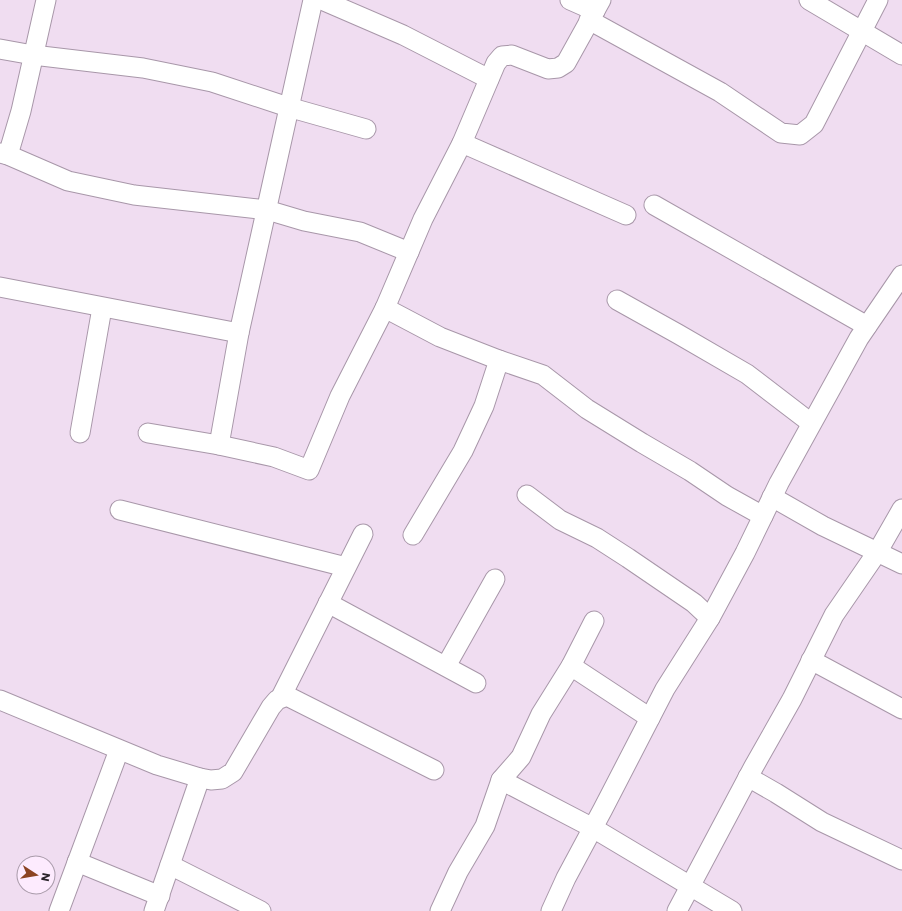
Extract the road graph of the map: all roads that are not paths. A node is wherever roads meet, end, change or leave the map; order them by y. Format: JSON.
{"nodes":[{"id":1,"x":46,"y":0,"type":"edge"},
{"id":2,"x":313,"y":0,"type":"edge"},
{"id":3,"x":322,"y":0,"type":"edge"},
{"id":4,"x":570,"y":0,"type":"edge"},
{"id":5,"x":808,"y":0,"type":"edge"},
{"id":6,"x":878,"y":0,"type":"edge"},
{"id":7,"x":595,"y":10,"type":"edge"},
{"id":8,"x":861,"y":31,"type":"junction"},
{"id":9,"x":0,"y":49,"type":"edge"},
{"id":10,"x":34,"y":55,"type":"junction"},
{"id":11,"x":902,"y":55,"type":"edge"},
{"id":12,"x":489,"y":79,"type":"junction"},
{"id":13,"x":288,"y":107,"type":"junction"},
{"id":14,"x":366,"y":129,"type":"dead end"},
{"id":15,"x":462,"y":143,"type":"junction"},
{"id":16,"x":4,"y":154,"type":"edge"},
{"id":17,"x":654,"y":204,"type":"dead end"},
{"id":18,"x":267,"y":210,"type":"junction"},
{"id":19,"x":626,"y":215,"type":"dead end"},
{"id":20,"x":409,"y":252,"type":"junction"},
{"id":21,"x":902,"y":275,"type":"edge"},
{"id":22,"x":0,"y":287,"type":"edge"},
{"id":23,"x":616,"y":300,"type":"dead end"},
{"id":24,"x":102,"y":308,"type":"junction"},
{"id":25,"x":385,"y":308,"type":"junction"},
{"id":26,"x":867,"y":326,"type":"junction"},
{"id":27,"x":239,"y":333,"type":"junction"},
{"id":28,"x":499,"y":360,"type":"junction"},
{"id":29,"x":812,"y":424,"type":"junction"},
{"id":30,"x":80,"y":433,"type":"dead end"},
{"id":31,"x":148,"y":433,"type":"dead end"},
{"id":32,"x":219,"y":445,"type":"junction"},
{"id":33,"x":527,"y":495,"type":"dead end"},
{"id":34,"x":772,"y":497,"type":"junction"},
{"id":35,"x":902,"y":509,"type":"edge"},
{"id":36,"x":120,"y":510,"type":"dead end"},
{"id":37,"x":763,"y":516,"type":"junction"},
{"id":38,"x":363,"y":534,"type":"dead end"},
{"id":39,"x":413,"y":535,"type":"dead end"},
{"id":40,"x":878,"y":551,"type":"junction"},
{"id":41,"x":902,"y":564,"type":"edge"},
{"id":42,"x":346,"y":567,"type":"junction"},
{"id":43,"x":495,"y":579,"type":"dead end"},
{"id":44,"x":328,"y":603,"type":"junction"},
{"id":45,"x":710,"y":618,"type":"junction"},
{"id":46,"x":594,"y":621,"type":"dead end"},
{"id":47,"x":811,"y":660,"type":"junction"},
{"id":48,"x":446,"y":666,"type":"junction"},
{"id":49,"x":571,"y":666,"type":"junction"},
{"id":50,"x":476,"y":683,"type":"dead end"},
{"id":51,"x":281,"y":697,"type":"junction"},
{"id":52,"x":0,"y":700,"type":"edge"},
{"id":53,"x":902,"y":709,"type":"edge"},
{"id":54,"x":650,"y":718,"type":"junction"},
{"id":55,"x":119,"y":750,"type":"junction"},
{"id":56,"x":434,"y":770,"type":"dead end"},
{"id":57,"x":748,"y":777,"type":"junction"},
{"id":58,"x":200,"y":778,"type":"junction"},
{"id":59,"x":501,"y":780,"type":"junction"},
{"id":60,"x":593,"y":828,"type":"junction"},
{"id":61,"x":902,"y":860,"type":"edge"},
{"id":62,"x":77,"y":862,"type":"junction"},
{"id":63,"x":170,"y":865,"type":"junction"},
{"id":64,"x":690,"y":886,"type":"junction"},
{"id":65,"x":157,"y":904,"type":"edge"},
{"id":66,"x":59,"y":911,"type":"edge"},
{"id":67,"x":261,"y":911,"type":"edge"},
{"id":68,"x":440,"y":911,"type":"edge"},
{"id":69,"x":551,"y":911,"type":"edge"},
{"id":70,"x":677,"y":911,"type":"edge"},
{"id":71,"x":732,"y":911,"type":"edge"}],
"edges":[{"from":1,"to":10,"type":"street"},
{"from":2,"to":13,"type":"street"},
{"from":3,"to":12,"type":"street"},
{"from":4,"to":7,"type":"street"},
{"from":5,"to":8,"type":"street"},
{"from":6,"to":8,"type":"street"},
{"from":7,"to":8,"type":"street"},
{"from":7,"to":12,"type":"street"},
{"from":8,"to":11,"type":"street"},
{"from":9,"to":10,"type":"street"},
{"from":10,"to":13,"type":"street"},
{"from":10,"to":16,"type":"street"},
{"from":12,"to":15,"type":"street"},
{"from":13,"to":14,"type":"street"},
{"from":13,"to":18,"type":"street"},
{"from":15,"to":19,"type":"street"},
{"from":15,"to":20,"type":"street"},
{"from":16,"to":18,"type":"street"},
{"from":17,"to":26,"type":"street"},
{"from":18,"to":20,"type":"street"},
{"from":18,"to":27,"type":"street"},
{"from":20,"to":25,"type":"street"},
{"from":21,"to":26,"type":"street"},
{"from":22,"to":24,"type":"street"},
{"from":23,"to":29,"type":"street"},
{"from":24,"to":27,"type":"street"},
{"from":24,"to":30,"type":"street"},
{"from":25,"to":28,"type":"street"},
{"from":25,"to":32,"type":"street"},
{"from":26,"to":29,"type":"street"},
{"from":27,"to":32,"type":"street"},
{"from":28,"to":37,"type":"street"},
{"from":28,"to":39,"type":"street"},
{"from":29,"to":34,"type":"street"},
{"from":31,"to":32,"type":"street"},
{"from":33,"to":45,"type":"street"},
{"from":34,"to":37,"type":"street"},
{"from":34,"to":40,"type":"street"},
{"from":35,"to":40,"type":"street"},
{"from":36,"to":42,"type":"street"},
{"from":37,"to":45,"type":"street"},
{"from":38,"to":42,"type":"street"},
{"from":40,"to":41,"type":"street"},
{"from":40,"to":47,"type":"street"},
{"from":42,"to":44,"type":"street"},
{"from":43,"to":48,"type":"street"},
{"from":44,"to":48,"type":"street"},
{"from":44,"to":51,"type":"street"},
{"from":45,"to":54,"type":"street"},
{"from":46,"to":49,"type":"street"},
{"from":47,"to":53,"type":"street"},
{"from":47,"to":57,"type":"street"},
{"from":48,"to":50,"type":"street"},
{"from":49,"to":54,"type":"street"},
{"from":49,"to":59,"type":"street"},
{"from":51,"to":56,"type":"street"},
{"from":51,"to":58,"type":"street"},
{"from":52,"to":55,"type":"street"},
{"from":54,"to":60,"type":"street"},
{"from":55,"to":58,"type":"street"},
{"from":55,"to":62,"type":"street"},
{"from":57,"to":61,"type":"street"},
{"from":57,"to":64,"type":"street"},
{"from":58,"to":63,"type":"street"},
{"from":59,"to":60,"type":"street"},
{"from":59,"to":68,"type":"street"},
{"from":60,"to":64,"type":"street"},
{"from":60,"to":69,"type":"street"},
{"from":62,"to":65,"type":"street"},
{"from":62,"to":66,"type":"street"},
{"from":63,"to":65,"type":"street"},
{"from":63,"to":67,"type":"street"},
{"from":64,"to":70,"type":"street"},
{"from":64,"to":71,"type":"street"}]}
